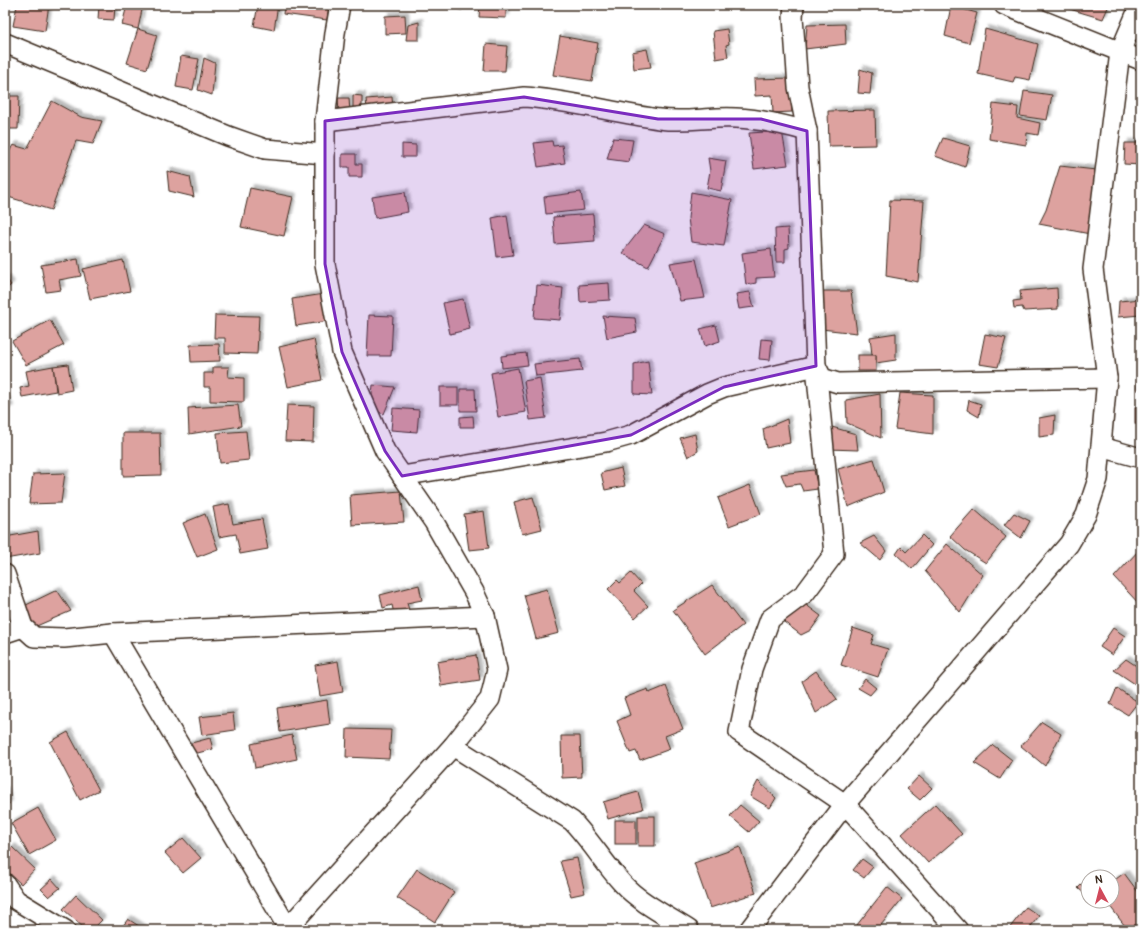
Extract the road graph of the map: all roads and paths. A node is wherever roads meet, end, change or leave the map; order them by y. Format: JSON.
{"nodes":[{"id":1,"x":340,"y":5,"type":"edge"},
{"id":2,"x":794,"y":5,"type":"edge"},
{"id":3,"x":1004,"y":5,"type":"edge"},
{"id":4,"x":1140,"y":5,"type":"edge"},
{"id":5,"x":5,"y":43,"type":"edge"},
{"id":6,"x":1120,"y":52,"type":"junction"},
{"id":7,"x":1141,"y":60,"type":"edge"},
{"id":8,"x":325,"y":121,"type":"junction"},
{"id":9,"x":807,"y":131,"type":"junction"},
{"id":10,"x":324,"y":154,"type":"junction"},
{"id":11,"x":816,"y":366,"type":"junction"},
{"id":12,"x":1107,"y":378,"type":"junction"},
{"id":13,"x":1101,"y":447,"type":"junction"},
{"id":14,"x":1141,"y":458,"type":"edge"},
{"id":15,"x":402,"y":476,"type":"junction"},
{"id":16,"x":5,"y":574,"type":"edge"},
{"id":17,"x":485,"y":616,"type":"junction"},
{"id":18,"x":14,"y":630,"type":"edge"},
{"id":19,"x":113,"y":633,"type":"junction"},
{"id":20,"x":453,"y":746,"type":"junction"},
{"id":21,"x":845,"y":804,"type":"junction"},
{"id":22,"x":5,"y":884,"type":"edge"},
{"id":23,"x":287,"y":929,"type":"edge"},
{"id":24,"x":65,"y":930,"type":"edge"},
{"id":25,"x":689,"y":930,"type":"edge"},
{"id":26,"x":749,"y":930,"type":"edge"},
{"id":27,"x":958,"y":930,"type":"edge"}],
"edges":[{"from":1,"to":8,"type":"street"},
{"from":2,"to":9,"type":"street"},
{"from":3,"to":6,"type":"street"},
{"from":4,"to":6,"type":"street"},
{"from":5,"to":10,"type":"street"},
{"from":6,"to":7,"type":"street"},
{"from":6,"to":12,"type":"street"},
{"from":8,"to":9,"type":"street"},
{"from":8,"to":10,"type":"street"},
{"from":9,"to":11,"type":"street"},
{"from":10,"to":15,"type":"street"},
{"from":11,"to":12,"type":"street"},
{"from":11,"to":15,"type":"street"},
{"from":11,"to":21,"type":"street"},
{"from":12,"to":13,"type":"street"},
{"from":13,"to":14,"type":"street"},
{"from":13,"to":21,"type":"street"},
{"from":15,"to":17,"type":"street"},
{"from":16,"to":18,"type":"street"},
{"from":17,"to":19,"type":"street"},
{"from":17,"to":20,"type":"street"},
{"from":18,"to":19,"type":"street"},
{"from":19,"to":23,"type":"street"},
{"from":20,"to":23,"type":"street"},
{"from":20,"to":25,"type":"street"},
{"from":21,"to":26,"type":"street"},
{"from":21,"to":27,"type":"street"},
{"from":22,"to":24,"type":"street"}]}
